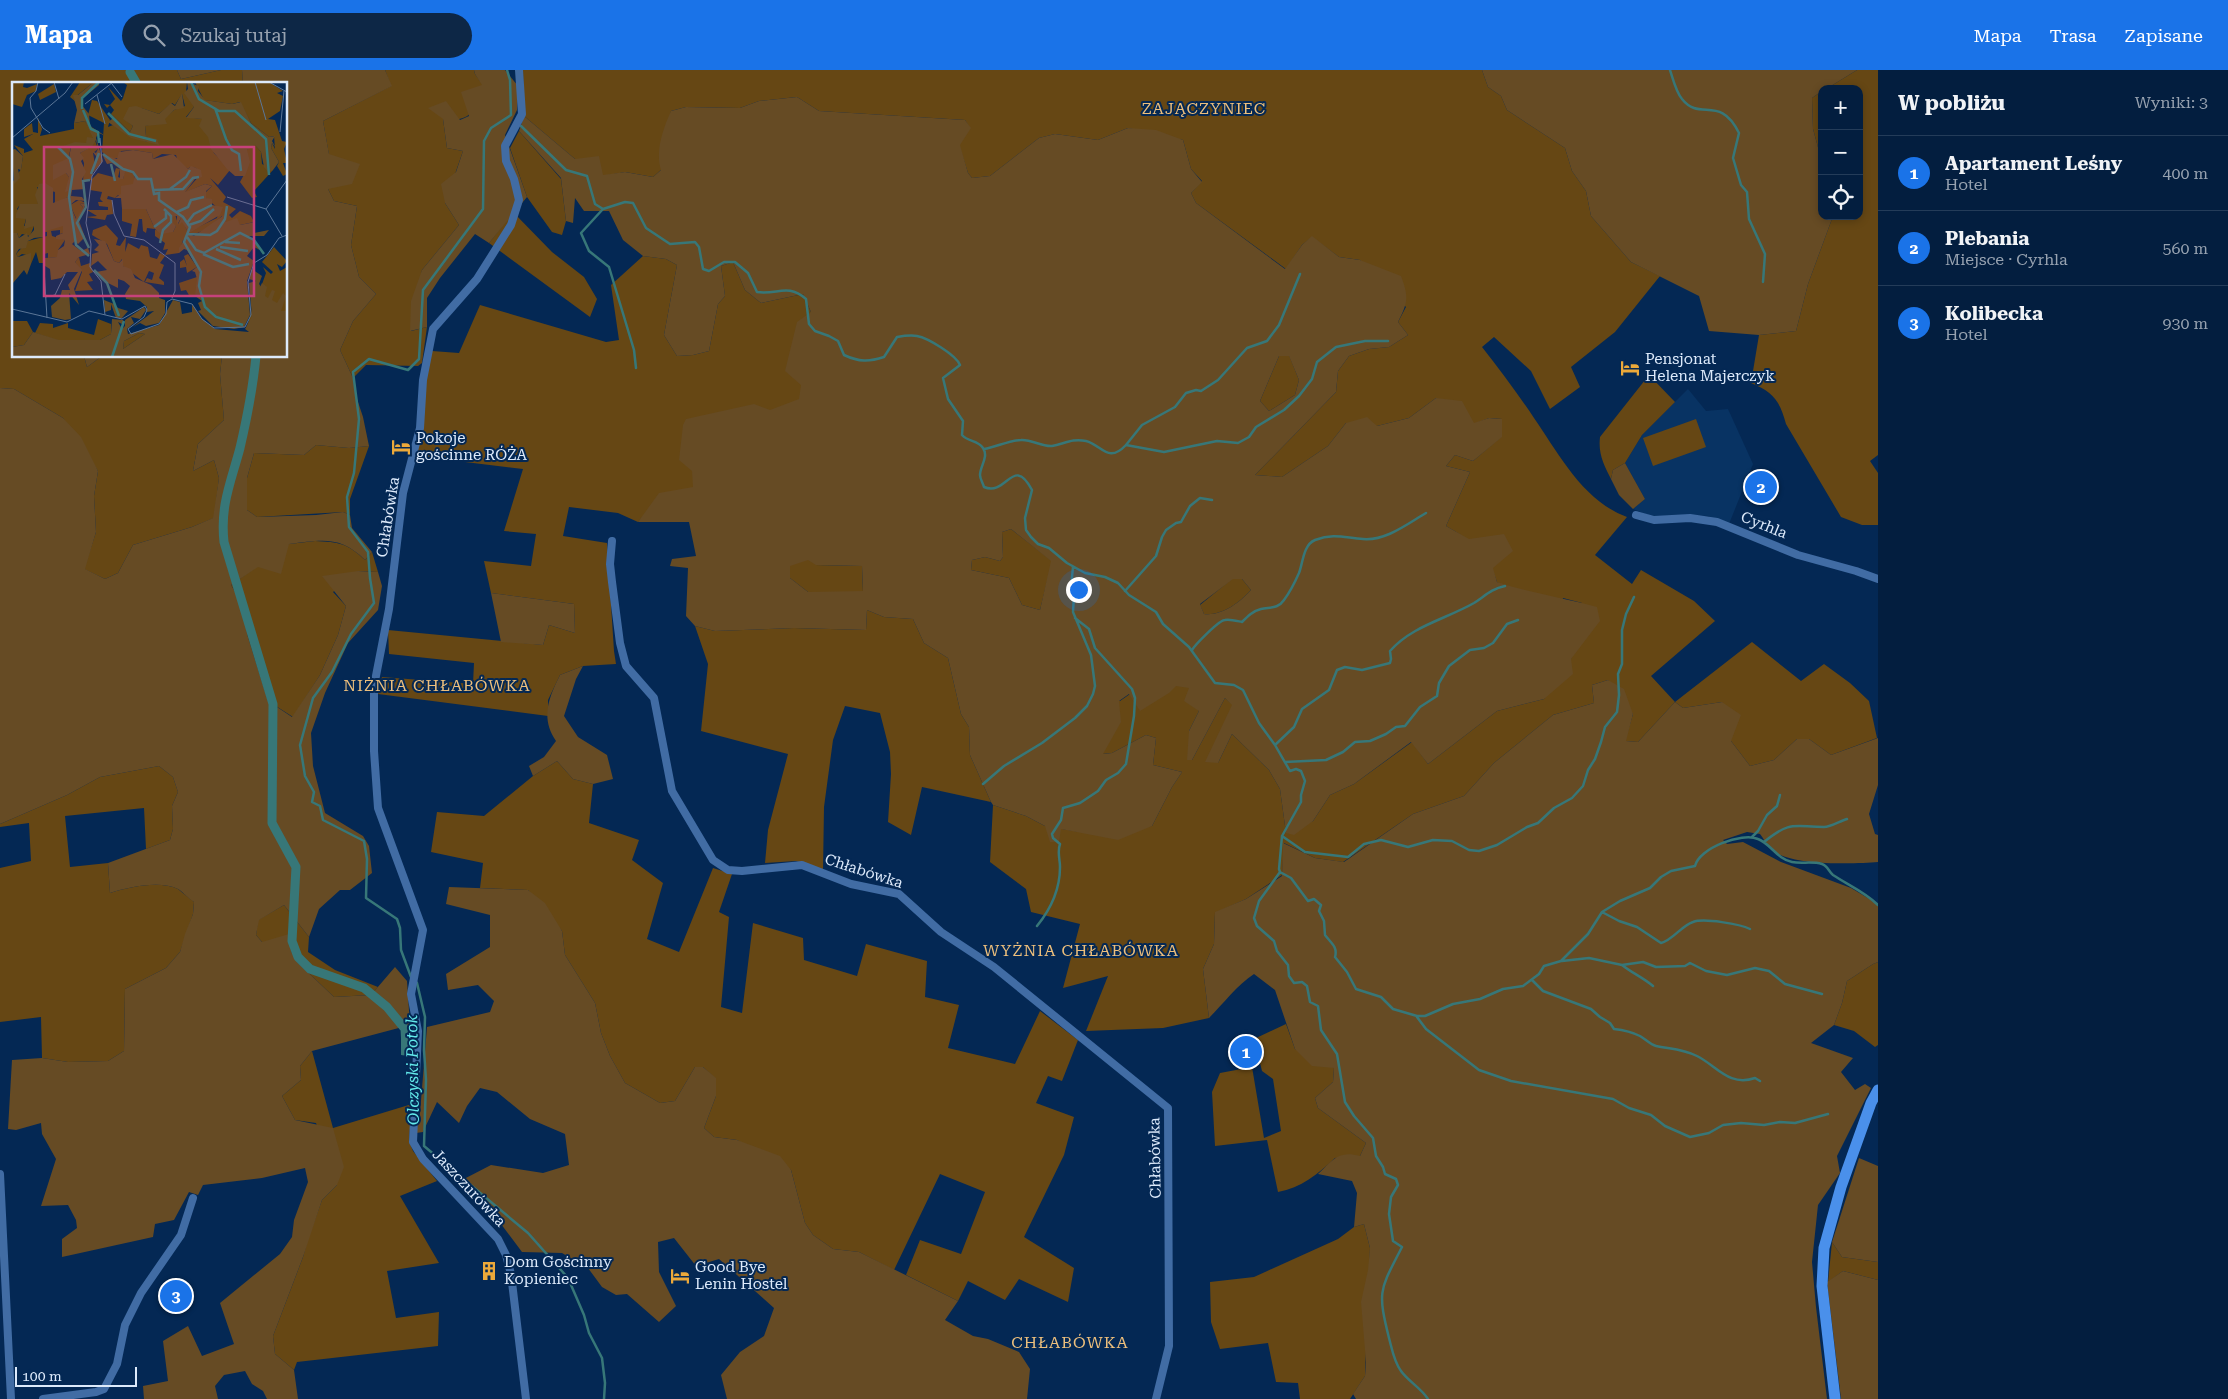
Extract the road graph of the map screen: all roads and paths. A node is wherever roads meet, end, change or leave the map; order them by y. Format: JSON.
{"nodes":[{"id":1,"x":519,"y":70,"type":"edge"},
{"id":2,"x":1636,"y":515,"type":"dead end"},
{"id":3,"x":612,"y":541,"type":"dead end"},
{"id":4,"x":1878,"y":580,"type":"edge"},
{"id":5,"x":411,"y":994,"type":"joint"},
{"id":6,"x":1876,"y":1092,"type":"edge"},
{"id":7,"x":0,"y":1174,"type":"edge"},
{"id":8,"x":192,"y":1198,"type":"dead end"},
{"id":9,"x":11,"y":1399,"type":"edge"},
{"id":10,"x":43,"y":1399,"type":"edge"},
{"id":11,"x":526,"y":1399,"type":"edge"},
{"id":12,"x":1156,"y":1399,"type":"edge"},
{"id":13,"x":1834,"y":1399,"type":"edge"}],
"edges":[{"from":1,"to":5,"type":"street","name":"Chłabówka"},
{"from":2,"to":4,"type":"street","name":"Cyrhla"},
{"from":3,"to":12,"type":"street","name":"Chłabówka"},
{"from":5,"to":11,"type":"street","name":"Jaszczurówka"},
{"from":6,"to":13,"type":"street"},
{"from":7,"to":9,"type":"street"},
{"from":8,"to":10,"type":"street"}]}
